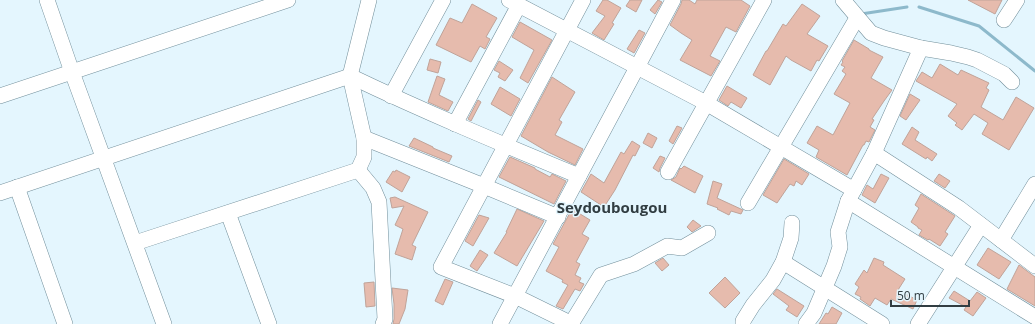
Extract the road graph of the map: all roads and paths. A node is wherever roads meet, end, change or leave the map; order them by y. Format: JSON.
{"nodes":[{"id":1,"x":47,"y":0,"type":"edge"},
{"id":2,"x":288,"y":0,"type":"edge"},
{"id":3,"x":369,"y":0,"type":"edge"},
{"id":4,"x":443,"y":0,"type":"edge"},
{"id":5,"x":583,"y":0,"type":"edge"},
{"id":6,"x":673,"y":0,"type":"edge"},
{"id":7,"x":764,"y":0,"type":"edge"},
{"id":8,"x":843,"y":0,"type":"edge"},
{"id":9,"x":1017,"y":0,"type":"edge"},
{"id":10,"x":514,"y":3,"type":"edge"},
{"id":11,"x":857,"y":18,"type":"junction"},
{"id":12,"x":1004,"y":20,"type":"dead end"},
{"id":13,"x":567,"y":30,"type":"junction"},
{"id":14,"x":921,"y":48,"type":"junction"},
{"id":15,"x":637,"y":67,"type":"junction"},
{"id":16,"x":72,"y":72,"type":"junction"},
{"id":17,"x":350,"y":76,"type":"junction"},
{"id":18,"x":1012,"y":82,"type":"dead end"},
{"id":19,"x":0,"y":96,"type":"edge"},
{"id":20,"x":391,"y":96,"type":"junction"},
{"id":21,"x":706,"y":103,"type":"junction"},
{"id":22,"x":455,"y":124,"type":"junction"},
{"id":23,"x":364,"y":138,"type":"junction"},
{"id":24,"x":506,"y":145,"type":"junction"},
{"id":25,"x":781,"y":147,"type":"junction"},
{"id":26,"x":874,"y":153,"type":"junction"},
{"id":27,"x":103,"y":158,"type":"junction"},
{"id":28,"x":358,"y":170,"type":"junction"},
{"id":29,"x":668,"y":172,"type":"dead end"},
{"id":30,"x":579,"y":176,"type":"junction"},
{"id":31,"x":1035,"y":184,"type":"edge"},
{"id":32,"x":484,"y":186,"type":"junction"},
{"id":33,"x":17,"y":187,"type":"junction"},
{"id":34,"x":0,"y":193,"type":"edge"},
{"id":35,"x":852,"y":195,"type":"junction"},
{"id":36,"x":748,"y":203,"type":"dead end"},
{"id":37,"x":228,"y":213,"type":"junction"},
{"id":38,"x":558,"y":217,"type":"junction"},
{"id":39,"x":792,"y":223,"type":"dead end"},
{"id":40,"x":981,"y":225,"type":"junction"},
{"id":41,"x":708,"y":233,"type":"dead end"},
{"id":42,"x":1001,"y":240,"type":"junction"},
{"id":43,"x":134,"y":244,"type":"junction"},
{"id":44,"x":783,"y":262,"type":"junction"},
{"id":45,"x":1035,"y":266,"type":"edge"},
{"id":46,"x":954,"y":267,"type":"junction"},
{"id":47,"x":824,"y":288,"type":"junction"},
{"id":48,"x":515,"y":296,"type":"junction"},
{"id":49,"x":1035,"y":317,"type":"edge"},
{"id":50,"x":65,"y":324,"type":"edge"},
{"id":51,"x":164,"y":324,"type":"edge"},
{"id":52,"x":269,"y":324,"type":"edge"},
{"id":53,"x":383,"y":324,"type":"edge"},
{"id":54,"x":500,"y":324,"type":"edge"},
{"id":55,"x":571,"y":324,"type":"edge"},
{"id":56,"x":743,"y":324,"type":"edge"},
{"id":57,"x":806,"y":324,"type":"edge"},
{"id":58,"x":882,"y":324,"type":"edge"},
{"id":59,"x":918,"y":324,"type":"edge"}],
"edges":[{"from":1,"to":16,"type":"street"},
{"from":2,"to":16,"type":"street"},
{"from":3,"to":17,"type":"street"},
{"from":4,"to":20,"type":"street"},
{"from":5,"to":13,"type":"street"},
{"from":6,"to":15,"type":"street"},
{"from":7,"to":21,"type":"street"},
{"from":8,"to":11,"type":"street"},
{"from":9,"to":12,"type":"street"},
{"from":10,"to":13,"type":"street"},
{"from":10,"to":22,"type":"street"},
{"from":11,"to":14,"type":"street"},
{"from":11,"to":25,"type":"street"},
{"from":13,"to":15,"type":"street"},
{"from":13,"to":24,"type":"street"},
{"from":14,"to":18,"type":"street"},
{"from":14,"to":26,"type":"street"},
{"from":15,"to":21,"type":"street"},
{"from":15,"to":30,"type":"street"},
{"from":16,"to":19,"type":"street"},
{"from":16,"to":27,"type":"street"},
{"from":17,"to":20,"type":"street"},
{"from":17,"to":23,"type":"street"},
{"from":17,"to":27,"type":"street"},
{"from":20,"to":22,"type":"street"},
{"from":21,"to":25,"type":"street"},
{"from":21,"to":29,"type":"street"},
{"from":22,"to":24,"type":"street"},
{"from":23,"to":28,"type":"street"},
{"from":23,"to":32,"type":"street"},
{"from":24,"to":30,"type":"street"},
{"from":24,"to":32,"type":"street"},
{"from":25,"to":35,"type":"street"},
{"from":25,"to":36,"type":"street"},
{"from":26,"to":35,"type":"street"},
{"from":26,"to":40,"type":"street"},
{"from":27,"to":33,"type":"street"},
{"from":27,"to":43,"type":"street"},
{"from":28,"to":37,"type":"street"},
{"from":28,"to":53,"type":"street"},
{"from":30,"to":38,"type":"street"},
{"from":31,"to":42,"type":"street"},
{"from":32,"to":38,"type":"street"},
{"from":32,"to":48,"type":"street"},
{"from":33,"to":34,"type":"street"},
{"from":33,"to":50,"type":"street"},
{"from":35,"to":46,"type":"street"},
{"from":35,"to":47,"type":"street"},
{"from":37,"to":43,"type":"street"},
{"from":37,"to":52,"type":"street"},
{"from":38,"to":48,"type":"street"},
{"from":39,"to":44,"type":"street"},
{"from":40,"to":42,"type":"street"},
{"from":40,"to":46,"type":"street"},
{"from":41,"to":55,"type":"street"},
{"from":42,"to":45,"type":"street"},
{"from":43,"to":51,"type":"street"},
{"from":44,"to":47,"type":"street"},
{"from":44,"to":56,"type":"street"},
{"from":46,"to":49,"type":"street"},
{"from":46,"to":59,"type":"street"},
{"from":47,"to":57,"type":"street"},
{"from":47,"to":58,"type":"street"},
{"from":48,"to":54,"type":"street"},
{"from":48,"to":55,"type":"street"}]}
